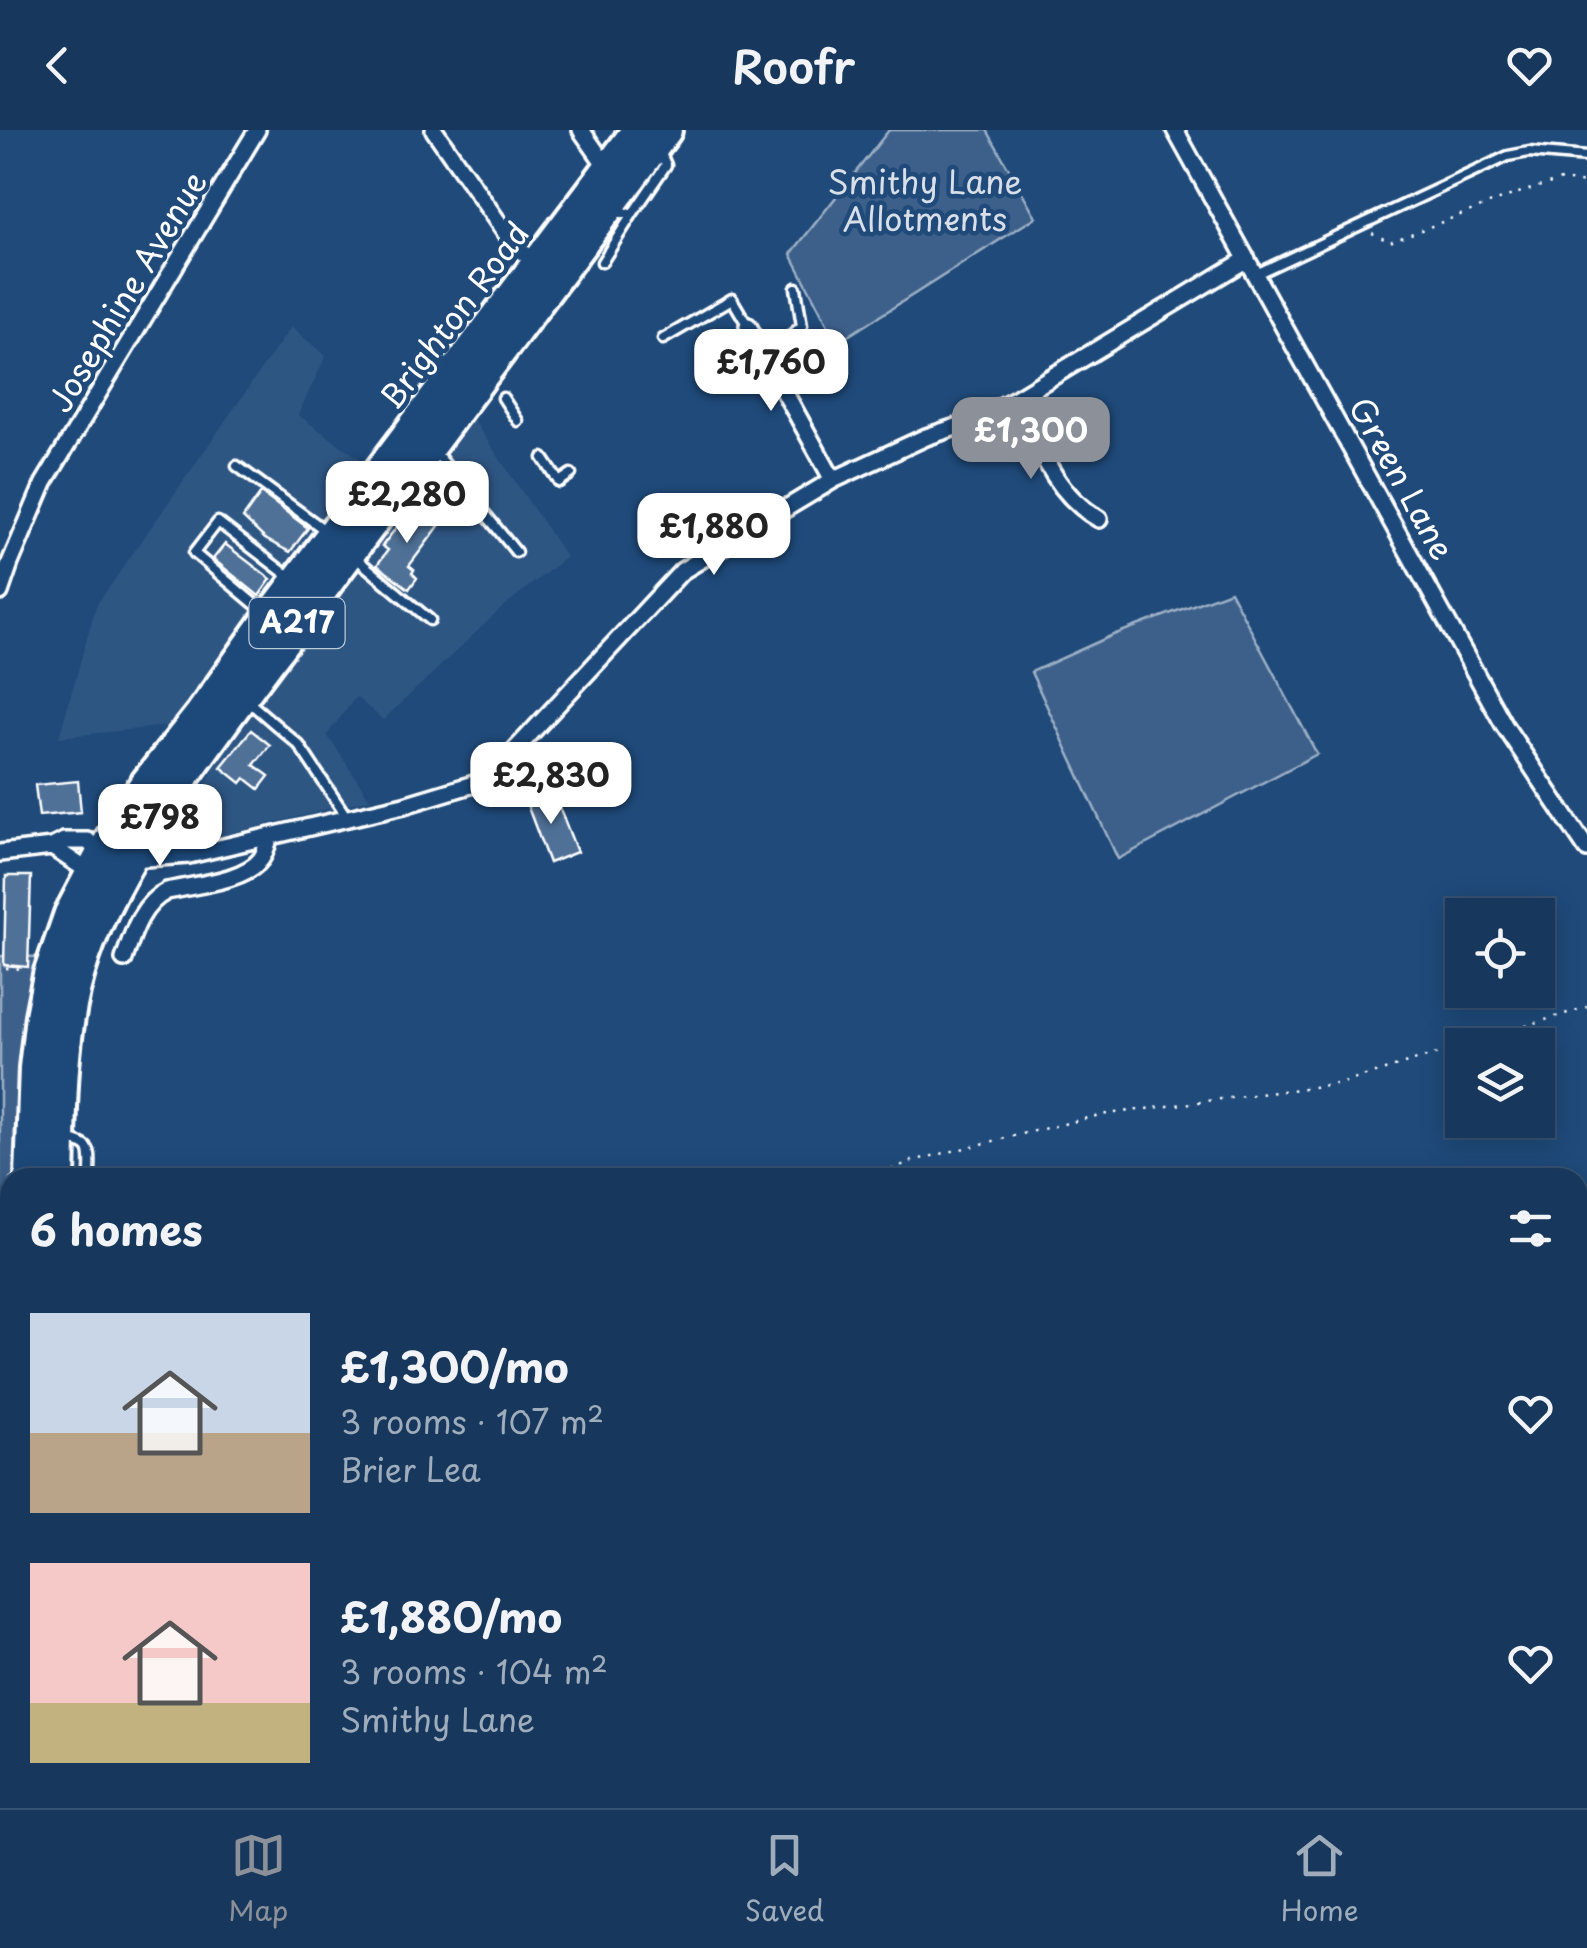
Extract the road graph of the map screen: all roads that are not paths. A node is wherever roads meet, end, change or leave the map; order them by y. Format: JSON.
{"nodes":[{"id":1,"x":257,"y":130,"type":"edge"},
{"id":2,"x":434,"y":130,"type":"edge"},
{"id":3,"x":581,"y":130,"type":"edge"},
{"id":4,"x":1176,"y":130,"type":"edge"},
{"id":5,"x":653,"y":134,"type":"edge"},
{"id":6,"x":1587,"y":157,"type":"edge"},
{"id":7,"x":609,"y":170,"type":"junction"},
{"id":8,"x":618,"y":213,"type":"junction"},
{"id":9,"x":602,"y":262,"type":"dead end"},
{"id":10,"x":538,"y":263,"type":"junction"},
{"id":11,"x":1252,"y":266,"type":"junction"},
{"id":12,"x":796,"y":288,"type":"dead end"},
{"id":13,"x":748,"y":326,"type":"joint"},
{"id":14,"x":663,"y":339,"type":"dead end"},
{"id":15,"x":765,"y":357,"type":"junction"},
{"id":16,"x":502,"y":398,"type":"dead end"},
{"id":17,"x":1017,"y":398,"type":"junction"},
{"id":18,"x":518,"y":421,"type":"dead end"},
{"id":19,"x":430,"y":445,"type":"junction"},
{"id":20,"x":543,"y":458,"type":"dead end"},
{"id":21,"x":237,"y":466,"type":"dead end"},
{"id":22,"x":572,"y":474,"type":"dead end"},
{"id":23,"x":833,"y":480,"type":"junction"},
{"id":24,"x":1099,"y":519,"type":"dead end"},
{"id":25,"x":341,"y":544,"type":"junction"},
{"id":26,"x":516,"y":552,"type":"dead end"},
{"id":27,"x":298,"y":582,"type":"junction"},
{"id":28,"x":0,"y":592,"type":"edge"},
{"id":29,"x":270,"y":617,"type":"junction"},
{"id":30,"x":430,"y":620,"type":"dead end"},
{"id":31,"x":242,"y":696,"type":"junction"},
{"id":32,"x":166,"y":801,"type":"junction"},
{"id":33,"x":348,"y":819,"type":"junction"},
{"id":34,"x":270,"y":836,"type":"junction"},
{"id":35,"x":1587,"y":850,"type":"edge"},
{"id":36,"x":0,"y":853,"type":"edge"},
{"id":37,"x":189,"y":855,"type":"junction"},
{"id":38,"x":115,"y":857,"type":"junction"},
{"id":39,"x":124,"y":959,"type":"dead end"},
{"id":40,"x":60,"y":1137,"type":"junction"},
{"id":41,"x":31,"y":1168,"type":"edge"},
{"id":42,"x":59,"y":1168,"type":"edge"},
{"id":43,"x":90,"y":1168,"type":"edge"}],
"edges":[{"from":1,"to":28,"type":"street","name":"Josephine Avenue"},
{"from":2,"to":10,"type":"street"},
{"from":3,"to":7,"type":"street"},
{"from":4,"to":11,"type":"street","name":"Green Lane"},
{"from":5,"to":7,"type":"highway","name":"Brighton Road","number":"A217"},
{"from":5,"to":8,"type":"highway","name":"Brighton Road","number":"A217"},
{"from":6,"to":11,"type":"lane"},
{"from":7,"to":10,"type":"highway","name":"Brighton Road","number":"A217"},
{"from":8,"to":9,"type":"lane"},
{"from":8,"to":19,"type":"highway","name":"Brighton Road","number":"A217"},
{"from":10,"to":25,"type":"highway","name":"Brighton Road","number":"A217"},
{"from":11,"to":17,"type":"street"},
{"from":11,"to":35,"type":"street","name":"Green Lane"},
{"from":12,"to":15,"type":"lane"},
{"from":13,"to":14,"type":"lane"},
{"from":13,"to":15,"type":"street"},
{"from":15,"to":23,"type":"street"},
{"from":16,"to":18,"type":"lane"},
{"from":17,"to":23,"type":"street"},
{"from":17,"to":24,"type":"street"},
{"from":19,"to":25,"type":"highway","name":"Brighton Road","number":"A217"},
{"from":19,"to":26,"type":"lane"},
{"from":20,"to":22,"type":"lane"},
{"from":21,"to":25,"type":"lane"},
{"from":23,"to":33,"type":"street"},
{"from":25,"to":27,"type":"highway","name":"Brighton Road","number":"A217"},
{"from":25,"to":30,"type":"lane"},
{"from":25,"to":31,"type":"highway","name":"Brighton Road","number":"A217"},
{"from":27,"to":29,"type":"highway","name":"Brighton Road","number":"A217"},
{"from":27,"to":29,"type":"lane"},
{"from":29,"to":38,"type":"highway","name":"Brighton Road","number":"A217"},
{"from":31,"to":32,"type":"highway","name":"Brighton Road","number":"A217"},
{"from":31,"to":33,"type":"lane"},
{"from":32,"to":37,"type":"street"},
{"from":32,"to":38,"type":"highway","name":"Brighton Road","number":"A217"},
{"from":33,"to":34,"type":"street"},
{"from":34,"to":37,"type":"street"},
{"from":34,"to":39,"type":"street"},
{"from":36,"to":38,"type":"street"},
{"from":37,"to":38,"type":"street"},
{"from":38,"to":40,"type":"highway","name":"Brighton Road","number":"A217"},
{"from":38,"to":41,"type":"highway","name":"Brighton Road","number":"A217"},
{"from":40,"to":42,"type":"highway","name":"Brighton Road","number":"A217"},
{"from":40,"to":43,"type":"lane"}]}
